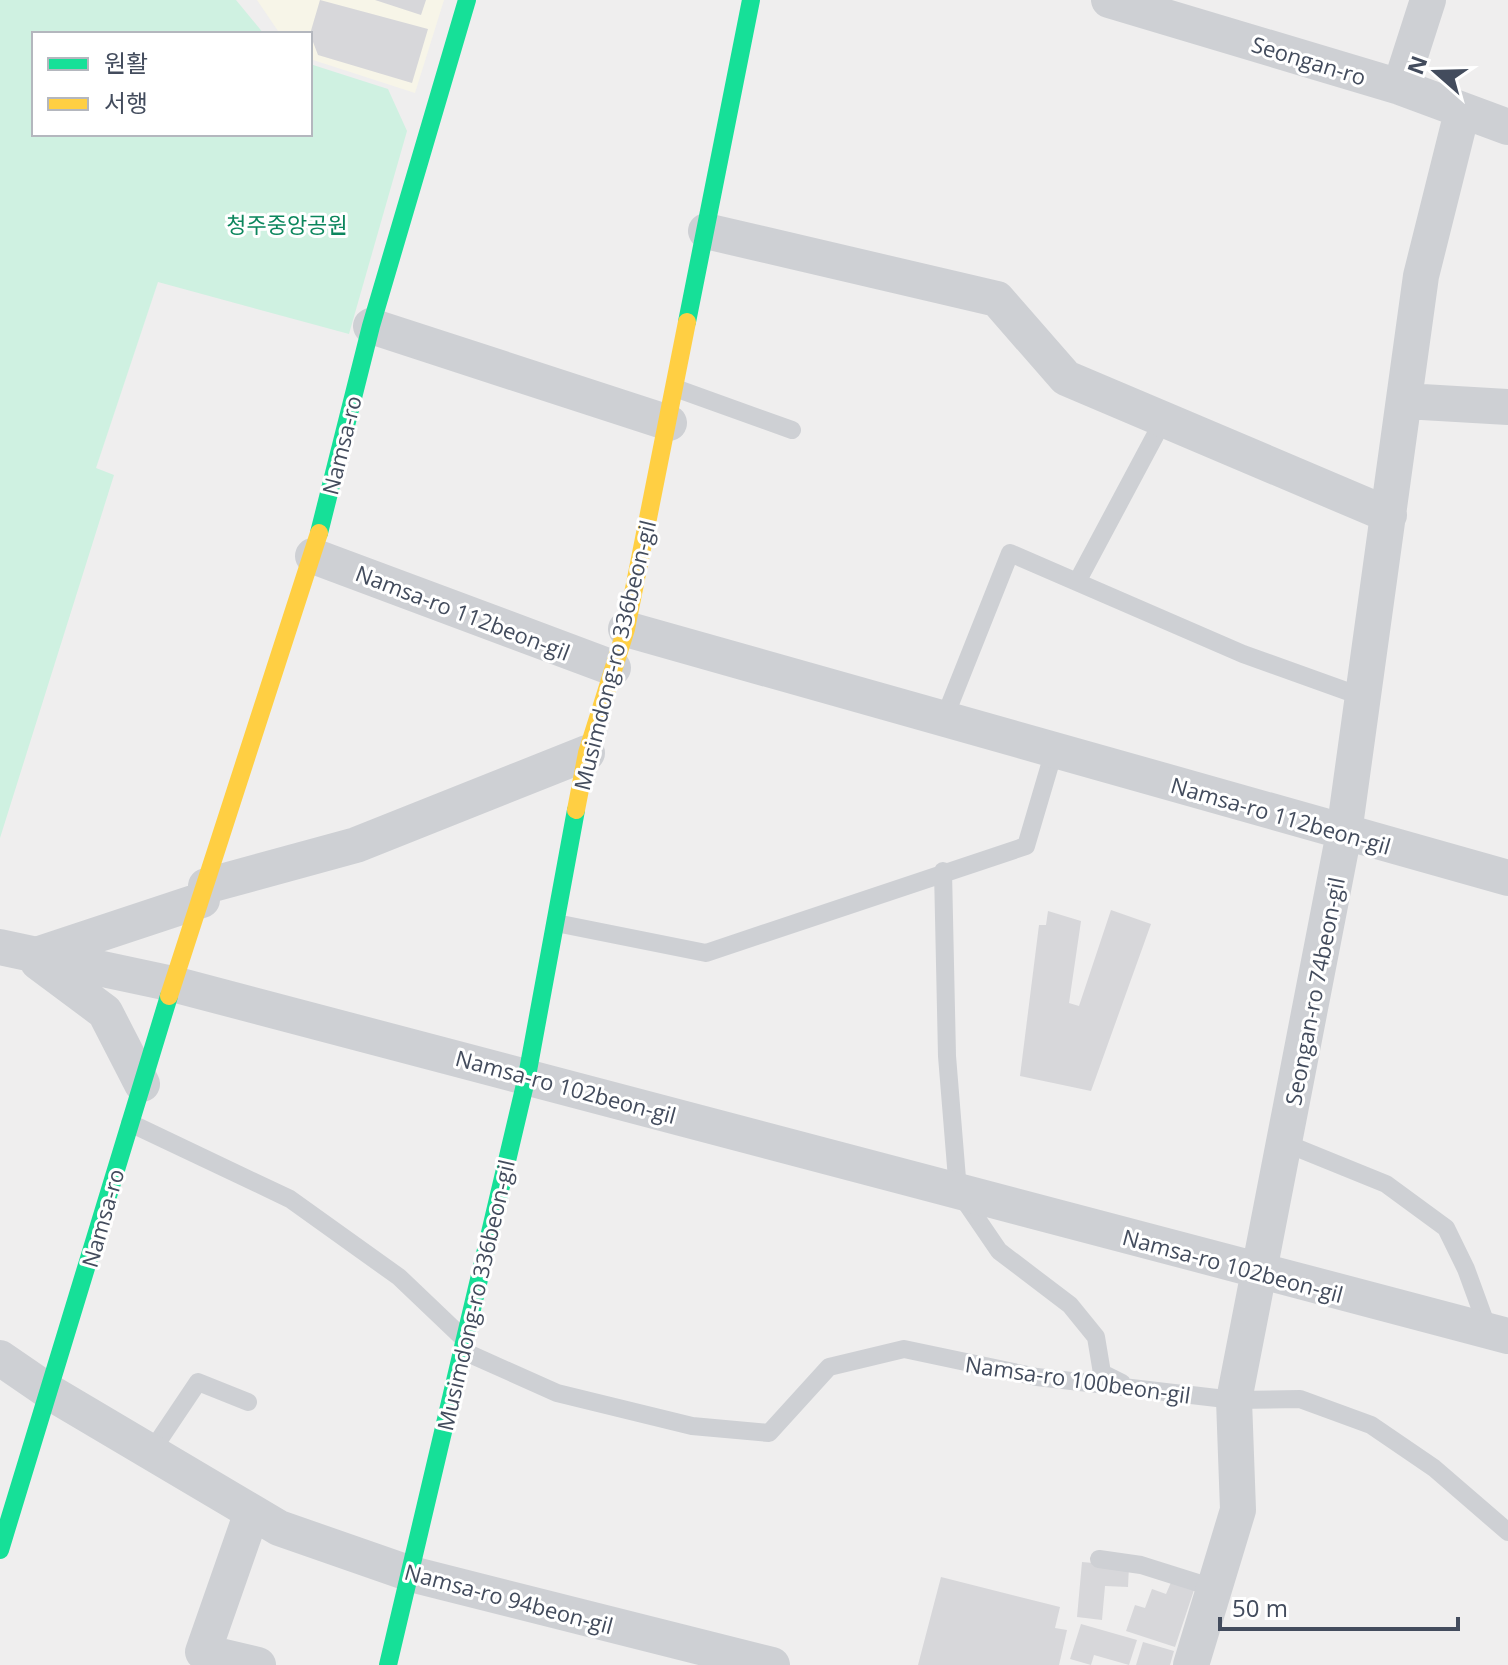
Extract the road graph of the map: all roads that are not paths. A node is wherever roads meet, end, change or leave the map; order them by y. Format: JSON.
{"nodes":[{"id":1,"x":467,"y":0,"type":"edge"},
{"id":2,"x":751,"y":0,"type":"edge"},
{"id":3,"x":1109,"y":0,"type":"edge"},
{"id":4,"x":1428,"y":0,"type":"edge"},
{"id":5,"x":1400,"y":87,"type":"junction"},
{"id":6,"x":1462,"y":112,"type":"junction"},
{"id":7,"x":1508,"y":127,"type":"edge"},
{"id":8,"x":706,"y":231,"type":"junction"},
{"id":9,"x":371,"y":326,"type":"junction"},
{"id":10,"x":675,"y":388,"type":"junction"},
{"id":11,"x":1405,"y":401,"type":"junction"},
{"id":12,"x":1508,"y":407,"type":"edge"},
{"id":13,"x":1164,"y":419,"type":"junction"},
{"id":14,"x":669,"y":423,"type":"junction"},
{"id":15,"x":792,"y":430,"type":"dead end"},
{"id":16,"x":1389,"y":515,"type":"junction"},
{"id":17,"x":313,"y":556,"type":"junction"},
{"id":18,"x":1077,"y":582,"type":"junction"},
{"id":19,"x":626,"y":629,"type":"junction"},
{"id":20,"x":613,"y":668,"type":"junction"},
{"id":21,"x":1363,"y":697,"type":"junction"},
{"id":22,"x":944,"y":719,"type":"junction"},
{"id":23,"x":1054,"y":751,"type":"junction"},
{"id":24,"x":587,"y":753,"type":"junction"},
{"id":25,"x":1344,"y":833,"type":"junction"},
{"id":26,"x":943,"y":871,"type":"junction"},
{"id":27,"x":1508,"y":878,"type":"edge"},
{"id":28,"x":204,"y":893,"type":"junction"},
{"id":29,"x":556,"y":923,"type":"junction"},
{"id":30,"x":15,"y":952,"type":"edge"},
{"id":31,"x":173,"y":984,"type":"junction"},
{"id":32,"x":527,"y":1076,"type":"junction"},
{"id":33,"x":142,"y":1084,"type":"junction"},
{"id":34,"x":130,"y":1123,"type":"junction"},
{"id":35,"x":1285,"y":1143,"type":"junction"},
{"id":36,"x":958,"y":1191,"type":"junction"},
{"id":37,"x":1260,"y":1273,"type":"junction"},
{"id":38,"x":1499,"y":1334,"type":"edge"},
{"id":39,"x":462,"y":1344,"type":"junction"},
{"id":40,"x":0,"y":1358,"type":"edge"},
{"id":41,"x":1131,"y":1388,"type":"junction"},
{"id":42,"x":51,"y":1393,"type":"junction"},
{"id":43,"x":1234,"y":1400,"type":"junction"},
{"id":44,"x":248,"y":1402,"type":"dead end"},
{"id":45,"x":151,"y":1452,"type":"junction"},
{"id":46,"x":252,"y":1512,"type":"junction"},
{"id":47,"x":1508,"y":1532,"type":"edge"},
{"id":48,"x":0,"y":1550,"type":"edge"},
{"id":49,"x":1099,"y":1559,"type":"dead end"},
{"id":50,"x":411,"y":1574,"type":"junction"},
{"id":51,"x":1214,"y":1588,"type":"junction"},
{"id":52,"x":201,"y":1658,"type":"edge"},
{"id":53,"x":258,"y":1665,"type":"edge"},
{"id":54,"x":388,"y":1665,"type":"edge"},
{"id":55,"x":772,"y":1665,"type":"edge"},
{"id":56,"x":1191,"y":1665,"type":"edge"}],
"edges":[{"from":1,"to":9,"type":"street","name":"Namsa-ro"},
{"from":2,"to":8,"type":"street","name":"Musimdong-ro 336beon-gil"},
{"from":3,"to":5,"type":"street","name":"Seongan-ro"},
{"from":4,"to":5,"type":"street"},
{"from":5,"to":6,"type":"street","name":"Seongan-ro"},
{"from":6,"to":7,"type":"street","name":"Seongan-ro"},
{"from":6,"to":11,"type":"street","name":"Seongan-ro 74beon-gil"},
{"from":8,"to":10,"type":"street","name":"Musimdong-ro 336beon-gil"},
{"from":8,"to":13,"type":"street"},
{"from":9,"to":14,"type":"street"},
{"from":9,"to":17,"type":"street","name":"Namsa-ro"},
{"from":10,"to":14,"type":"street","name":"Musimdong-ro 336beon-gil"},
{"from":10,"to":15,"type":"lane"},
{"from":11,"to":12,"type":"street"},
{"from":11,"to":16,"type":"street","name":"Seongan-ro 74beon-gil"},
{"from":13,"to":16,"type":"street"},
{"from":13,"to":18,"type":"lane"},
{"from":14,"to":19,"type":"street","name":"Musimdong-ro 336beon-gil"},
{"from":16,"to":21,"type":"street","name":"Seongan-ro 74beon-gil"},
{"from":17,"to":20,"type":"street","name":"Namsa-ro 112beon-gil"},
{"from":17,"to":28,"type":"street","name":"Namsa-ro"},
{"from":18,"to":21,"type":"lane"},
{"from":18,"to":22,"type":"lane"},
{"from":19,"to":20,"type":"street","name":"Musimdong-ro 336beon-gil"},
{"from":19,"to":22,"type":"street","name":"Namsa-ro 112beon-gil"},
{"from":20,"to":24,"type":"street","name":"Musimdong-ro 336beon-gil"},
{"from":21,"to":25,"type":"street","name":"Seongan-ro 74beon-gil"},
{"from":22,"to":23,"type":"street","name":"Namsa-ro 112beon-gil"},
{"from":23,"to":25,"type":"street","name":"Namsa-ro 112beon-gil"},
{"from":23,"to":26,"type":"lane"},
{"from":24,"to":28,"type":"street"},
{"from":24,"to":29,"type":"street","name":"Musimdong-ro 336beon-gil"},
{"from":25,"to":27,"type":"street","name":"Namsa-ro 112beon-gil"},
{"from":25,"to":35,"type":"street","name":"Seongan-ro 74beon-gil"},
{"from":26,"to":29,"type":"lane"},
{"from":26,"to":36,"type":"lane"},
{"from":28,"to":30,"type":"street"},
{"from":28,"to":31,"type":"street","name":"Namsa-ro"},
{"from":29,"to":32,"type":"street","name":"Musimdong-ro 336beon-gil"},
{"from":30,"to":31,"type":"street","name":"Namsa-ro 102beon-gil"},
{"from":30,"to":33,"type":"street"},
{"from":31,"to":32,"type":"street","name":"Namsa-ro 102beon-gil"},
{"from":31,"to":33,"type":"street","name":"Namsa-ro"},
{"from":32,"to":36,"type":"street","name":"Namsa-ro 102beon-gil"},
{"from":32,"to":39,"type":"street","name":"Musimdong-ro 336beon-gil"},
{"from":33,"to":34,"type":"street","name":"Namsa-ro"},
{"from":34,"to":39,"type":"lane","name":"Namsa-ro 100beon-gil"},
{"from":34,"to":42,"type":"street","name":"Namsa-ro"},
{"from":35,"to":37,"type":"street","name":"Seongan-ro 74beon-gil"},
{"from":35,"to":38,"type":"lane"},
{"from":36,"to":37,"type":"street","name":"Namsa-ro 102beon-gil"},
{"from":36,"to":41,"type":"lane"},
{"from":37,"to":38,"type":"street","name":"Namsa-ro 102beon-gil"},
{"from":37,"to":43,"type":"street","name":"Seongan-ro 74beon-gil"},
{"from":39,"to":41,"type":"lane","name":"Namsa-ro 100beon-gil"},
{"from":39,"to":50,"type":"street","name":"Musimdong-ro 336beon-gil"},
{"from":40,"to":42,"type":"street","name":"Namsa-ro 94beon-gil"},
{"from":41,"to":43,"type":"lane","name":"Namsa-ro 100beon-gil"},
{"from":42,"to":45,"type":"street","name":"Namsa-ro 94beon-gil"},
{"from":42,"to":48,"type":"street","name":"Namsa-ro"},
{"from":43,"to":47,"type":"lane","name":"Namsa-ro 100beon-gil"},
{"from":43,"to":51,"type":"street","name":"Seongan-ro 74beon-gil"},
{"from":44,"to":45,"type":"lane"},
{"from":45,"to":46,"type":"street","name":"Namsa-ro 94beon-gil"},
{"from":46,"to":50,"type":"street","name":"Namsa-ro 94beon-gil"},
{"from":46,"to":52,"type":"street"},
{"from":49,"to":51,"type":"lane"},
{"from":50,"to":54,"type":"street","name":"Musimdong-ro 336beon-gil"},
{"from":50,"to":55,"type":"street","name":"Namsa-ro 94beon-gil"},
{"from":51,"to":56,"type":"street","name":"Seongan-ro 74beon-gil"},
{"from":52,"to":53,"type":"street"}]}
